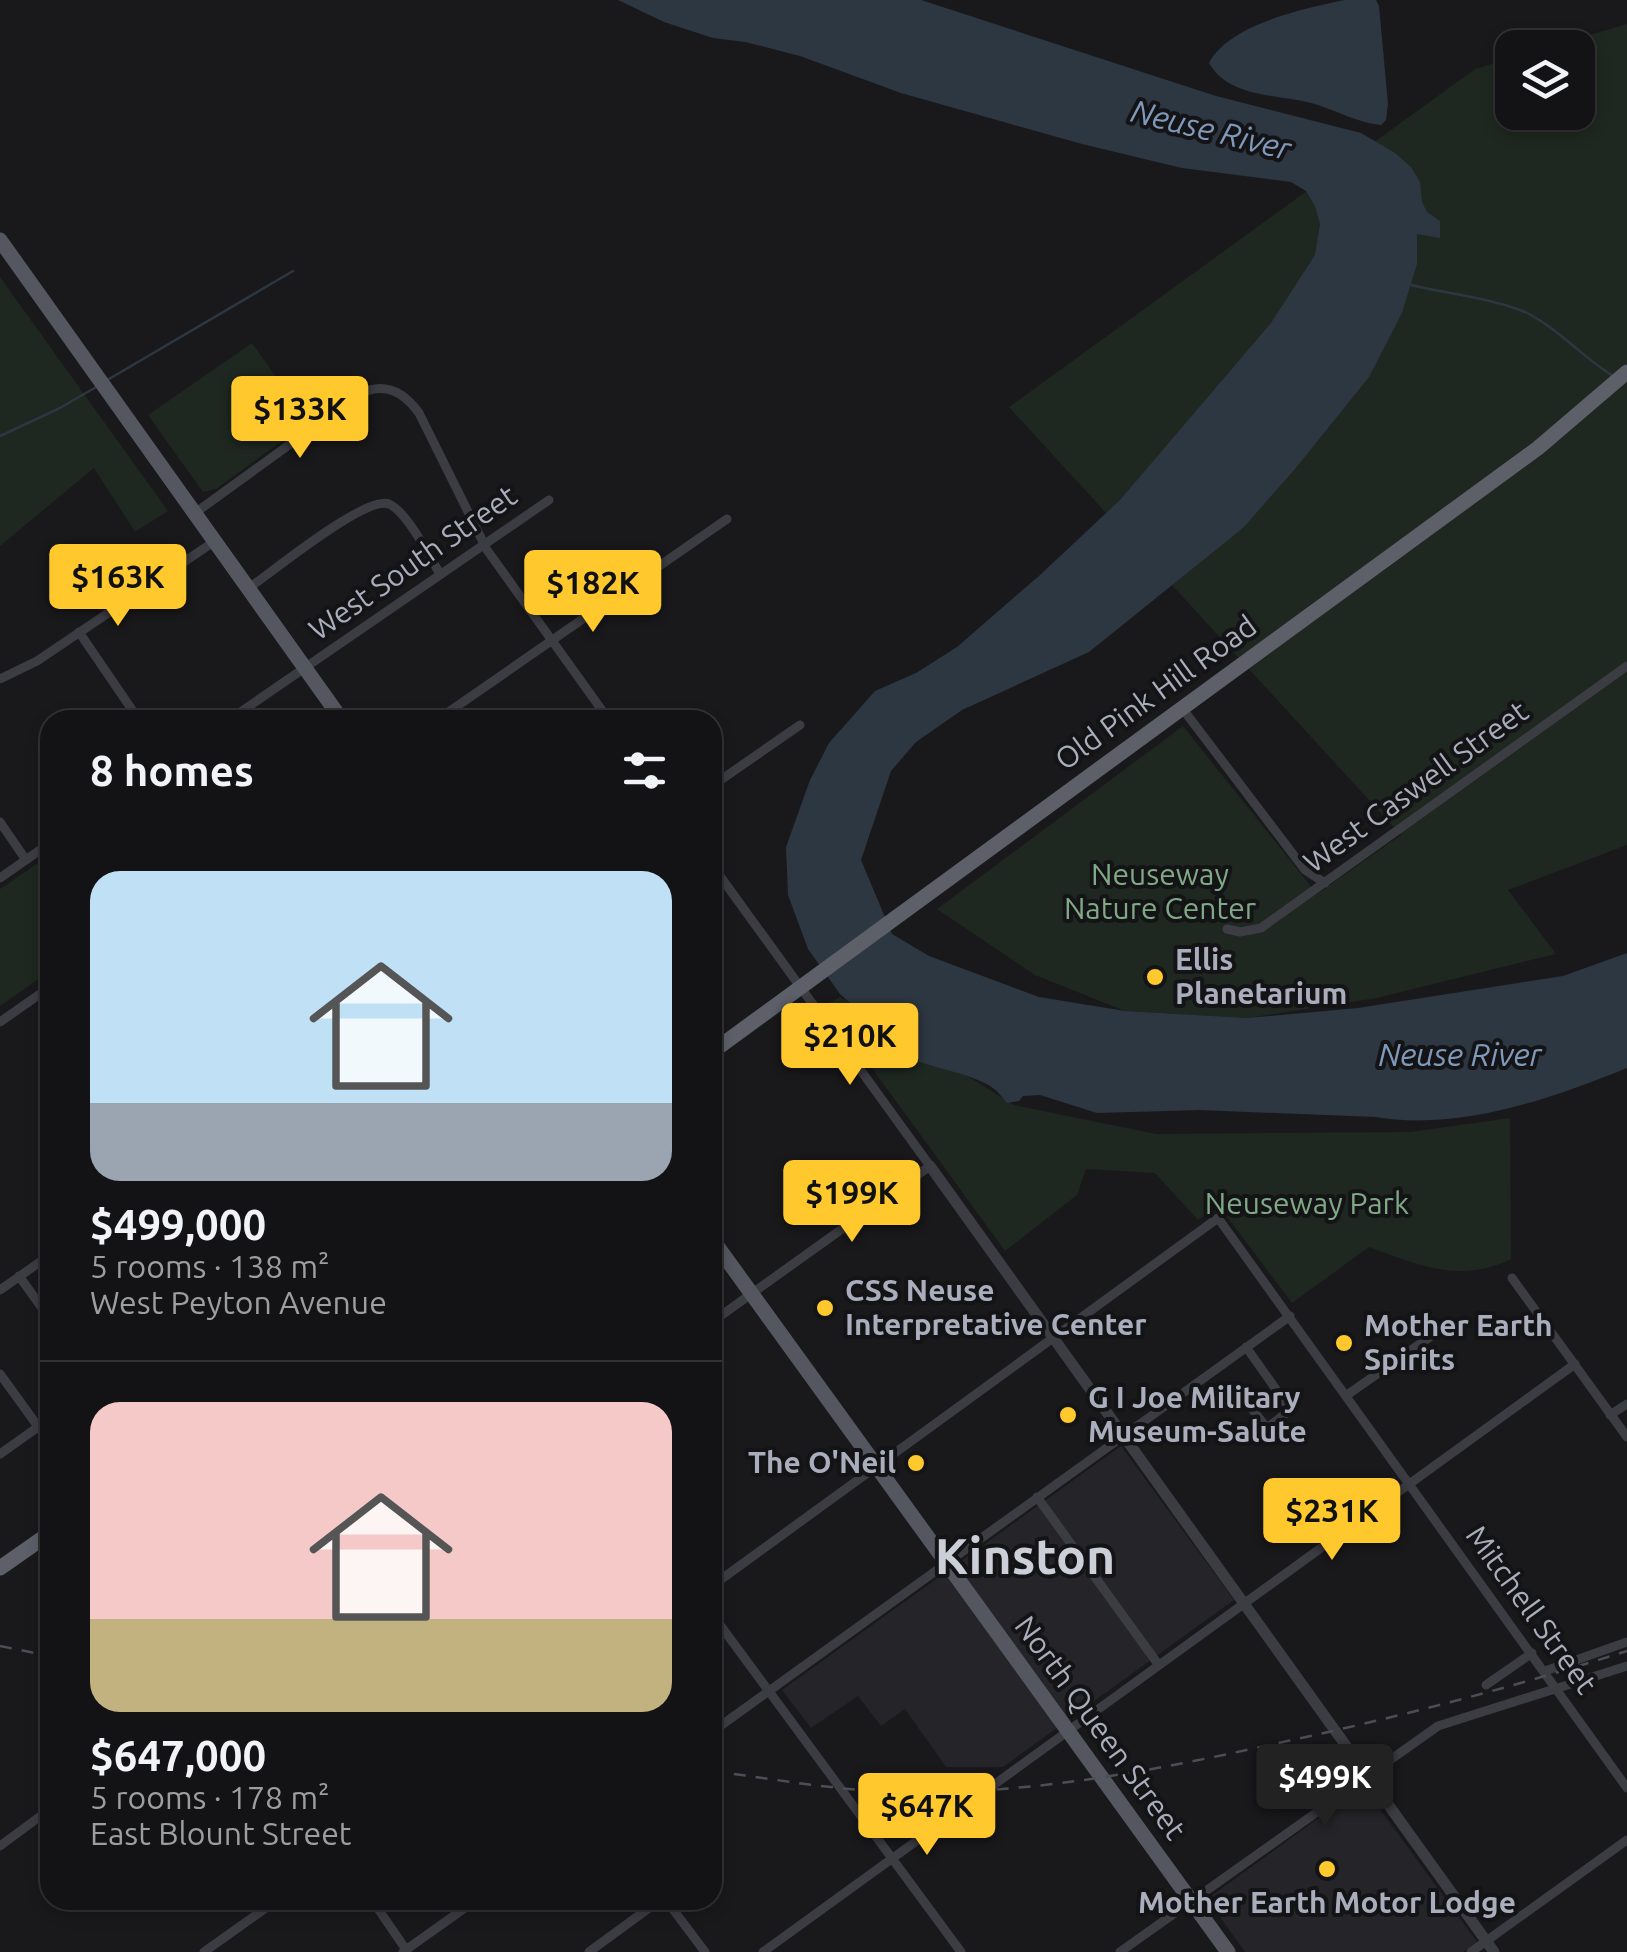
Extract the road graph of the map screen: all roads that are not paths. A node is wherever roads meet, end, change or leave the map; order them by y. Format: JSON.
{"nodes":[{"id":1,"x":0,"y":240,"type":"edge"},
{"id":2,"x":1627,"y":372,"type":"edge"},
{"id":3,"x":549,"y":500,"type":"dead end"},
{"id":4,"x":195,"y":513,"type":"junction"},
{"id":5,"x":727,"y":519,"type":"dead end"},
{"id":6,"x":215,"y":540,"type":"junction"},
{"id":7,"x":484,"y":544,"type":"junction"},
{"id":8,"x":440,"y":574,"type":"junction"},
{"id":9,"x":249,"y":588,"type":"junction"},
{"id":10,"x":79,"y":632,"type":"junction"},
{"id":11,"x":552,"y":640,"type":"junction"},
{"id":12,"x":1627,"y":666,"type":"edge"},
{"id":13,"x":305,"y":668,"type":"junction"},
{"id":14,"x":0,"y":679,"type":"edge"},
{"id":15,"x":1182,"y":707,"type":"junction"},
{"id":16,"x":132,"y":710,"type":"edge"},
{"id":17,"x":244,"y":710,"type":"edge"},
{"id":18,"x":335,"y":710,"type":"edge"},
{"id":19,"x":451,"y":710,"type":"edge"},
{"id":20,"x":601,"y":710,"type":"edge"},
{"id":21,"x":800,"y":724,"type":"dead end"},
{"id":22,"x":722,"y":779,"type":"edge"},
{"id":23,"x":0,"y":822,"type":"edge"},
{"id":24,"x":40,"y":850,"type":"edge"},
{"id":25,"x":26,"y":860,"type":"junction"},
{"id":26,"x":0,"y":878,"type":"edge"},
{"id":27,"x":722,"y":878,"type":"edge"},
{"id":28,"x":1325,"y":882,"type":"junction"},
{"id":29,"x":1227,"y":929,"type":"dead end"},
{"id":30,"x":806,"y":986,"type":"junction"},
{"id":31,"x":40,"y":994,"type":"edge"},
{"id":32,"x":0,"y":1022,"type":"edge"},
{"id":33,"x":722,"y":1045,"type":"edge"},
{"id":34,"x":930,"y":1166,"type":"junction"},
{"id":35,"x":722,"y":1254,"type":"edge"},
{"id":36,"x":40,"y":1261,"type":"edge"},
{"id":37,"x":19,"y":1276,"type":"junction"},
{"id":38,"x":1512,"y":1278,"type":"dead end"},
{"id":39,"x":0,"y":1290,"type":"edge"},
{"id":40,"x":752,"y":1294,"type":"junction"},
{"id":41,"x":40,"y":1305,"type":"edge"},
{"id":42,"x":722,"y":1315,"type":"edge"},
{"id":43,"x":1290,"y":1316,"type":"junction"},
{"id":44,"x":1447,"y":1326,"type":"dead end"},
{"id":45,"x":1052,"y":1338,"type":"junction"},
{"id":46,"x":1246,"y":1347,"type":"junction"},
{"id":47,"x":1575,"y":1364,"type":"junction"},
{"id":48,"x":2,"y":1379,"type":"edge"},
{"id":49,"x":1277,"y":1391,"type":"dead end"},
{"id":50,"x":1347,"y":1395,"type":"junction"},
{"id":51,"x":1627,"y":1404,"type":"edge"},
{"id":52,"x":1610,"y":1414,"type":"junction"},
{"id":53,"x":38,"y":1427,"type":"junction"},
{"id":54,"x":40,"y":1430,"type":"edge"},
{"id":55,"x":1123,"y":1436,"type":"junction"},
{"id":56,"x":1627,"y":1437,"type":"edge"},
{"id":57,"x":0,"y":1454,"type":"edge"},
{"id":58,"x":876,"y":1466,"type":"junction"},
{"id":59,"x":1409,"y":1485,"type":"junction"},
{"id":60,"x":1037,"y":1498,"type":"junction"},
{"id":61,"x":40,"y":1540,"type":"edge"},
{"id":62,"x":946,"y":1564,"type":"junction"},
{"id":63,"x":0,"y":1568,"type":"edge"},
{"id":64,"x":722,"y":1579,"type":"edge"},
{"id":65,"x":1242,"y":1602,"type":"junction"},
{"id":66,"x":722,"y":1627,"type":"edge"},
{"id":67,"x":1627,"y":1642,"type":"edge"},
{"id":68,"x":1532,"y":1654,"type":"junction"},
{"id":69,"x":1158,"y":1664,"type":"junction"},
{"id":70,"x":1627,"y":1666,"type":"edge"},
{"id":71,"x":1545,"y":1671,"type":"junction"},
{"id":72,"x":1486,"y":1685,"type":"dead end"},
{"id":73,"x":1556,"y":1688,"type":"junction"},
{"id":74,"x":770,"y":1690,"type":"junction"},
{"id":75,"x":722,"y":1725,"type":"edge"},
{"id":76,"x":1067,"y":1730,"type":"junction"},
{"id":77,"x":1368,"y":1776,"type":"junction"},
{"id":78,"x":1627,"y":1788,"type":"edge"},
{"id":79,"x":40,"y":1816,"type":"edge"},
{"id":80,"x":1627,"y":1840,"type":"edge"},
{"id":81,"x":0,"y":1846,"type":"edge"},
{"id":82,"x":893,"y":1858,"type":"junction"},
{"id":83,"x":1191,"y":1900,"type":"junction"},
{"id":84,"x":263,"y":1910,"type":"edge"},
{"id":85,"x":379,"y":1910,"type":"edge"},
{"id":86,"x":462,"y":1910,"type":"edge"},
{"id":87,"x":649,"y":1910,"type":"edge"},
{"id":88,"x":671,"y":1910,"type":"edge"},
{"id":89,"x":1490,"y":1947,"type":"edge"},
{"id":90,"x":406,"y":1951,"type":"edge"},
{"id":91,"x":204,"y":1952,"type":"edge"},
{"id":92,"x":588,"y":1952,"type":"edge"},
{"id":93,"x":706,"y":1952,"type":"edge"},
{"id":94,"x":762,"y":1952,"type":"edge"},
{"id":95,"x":961,"y":1952,"type":"edge"},
{"id":96,"x":1120,"y":1952,"type":"edge"},
{"id":97,"x":1228,"y":1952,"type":"edge"},
{"id":98,"x":1471,"y":1952,"type":"edge"}],
"edges":[{"from":1,"to":4,"type":"main road"},
{"from":2,"to":15,"type":"highway","name":"Old Pink Hill Road"},
{"from":3,"to":7,"type":"street","name":"West South Street"},
{"from":4,"to":6,"type":"main road"},
{"from":4,"to":7,"type":"street"},
{"from":5,"to":11,"type":"street"},
{"from":6,"to":9,"type":"main road"},
{"from":6,"to":10,"type":"street"},
{"from":7,"to":8,"type":"street","name":"West South Street"},
{"from":7,"to":11,"type":"street"},
{"from":8,"to":9,"type":"street"},
{"from":8,"to":13,"type":"street","name":"West South Street"},
{"from":9,"to":13,"type":"main road"},
{"from":10,"to":14,"type":"street"},
{"from":10,"to":16,"type":"street"},
{"from":11,"to":19,"type":"street"},
{"from":11,"to":20,"type":"street"},
{"from":12,"to":28,"type":"street","name":"West Caswell Street"},
{"from":13,"to":17,"type":"street","name":"West South Street"},
{"from":13,"to":18,"type":"main road"},
{"from":15,"to":28,"type":"street"},
{"from":15,"to":30,"type":"highway","name":"Old Pink Hill Road"},
{"from":21,"to":22,"type":"street"},
{"from":23,"to":25,"type":"street"},
{"from":24,"to":25,"type":"street"},
{"from":25,"to":26,"type":"street"},
{"from":27,"to":30,"type":"street"},
{"from":28,"to":29,"type":"street","name":"West Caswell Street"},
{"from":30,"to":33,"type":"highway","name":"Old Pink Hill Road"},
{"from":30,"to":34,"type":"street"},
{"from":31,"to":32,"type":"street"},
{"from":34,"to":40,"type":"street"},
{"from":34,"to":45,"type":"street"},
{"from":35,"to":40,"type":"main road","name":"North Queen Street"},
{"from":36,"to":37,"type":"street"},
{"from":37,"to":39,"type":"street"},
{"from":37,"to":41,"type":"street"},
{"from":38,"to":47,"type":"street"},
{"from":40,"to":42,"type":"street"},
{"from":40,"to":58,"type":"main road","name":"North Queen Street"},
{"from":43,"to":45,"type":"street","name":"Mitchell Street"},
{"from":43,"to":46,"type":"street"},
{"from":43,"to":50,"type":"street","name":"Mitchell Street"},
{"from":44,"to":50,"type":"street"},
{"from":45,"to":55,"type":"street"},
{"from":45,"to":58,"type":"street"},
{"from":46,"to":49,"type":"street"},
{"from":46,"to":55,"type":"street"},
{"from":47,"to":52,"type":"street"},
{"from":47,"to":59,"type":"street"},
{"from":48,"to":53,"type":"street"},
{"from":50,"to":59,"type":"street","name":"Mitchell Street"},
{"from":51,"to":52,"type":"street"},
{"from":52,"to":56,"type":"street"},
{"from":53,"to":54,"type":"street"},
{"from":53,"to":57,"type":"street"},
{"from":55,"to":60,"type":"street"},
{"from":55,"to":65,"type":"street"},
{"from":58,"to":62,"type":"main road","name":"North Queen Street"},
{"from":58,"to":64,"type":"street"},
{"from":59,"to":65,"type":"street"},
{"from":59,"to":68,"type":"street","name":"Mitchell Street"},
{"from":60,"to":62,"type":"street"},
{"from":60,"to":69,"type":"street"},
{"from":61,"to":63,"type":"highway"},
{"from":62,"to":74,"type":"street"},
{"from":62,"to":76,"type":"main road","name":"North Queen Street"},
{"from":65,"to":69,"type":"street"},
{"from":65,"to":77,"type":"street"},
{"from":66,"to":74,"type":"street"},
{"from":67,"to":71,"type":"street"},
{"from":68,"to":71,"type":"street","name":"Mitchell Street"},
{"from":68,"to":72,"type":"street"},
{"from":69,"to":76,"type":"street"},
{"from":70,"to":73,"type":"street"},
{"from":71,"to":73,"type":"street","name":"Mitchell Street"},
{"from":73,"to":77,"type":"street"},
{"from":73,"to":78,"type":"street","name":"Mitchell Street"},
{"from":74,"to":75,"type":"street"},
{"from":74,"to":82,"type":"street"},
{"from":76,"to":82,"type":"street"},
{"from":76,"to":83,"type":"main road","name":"North Queen Street"},
{"from":77,"to":83,"type":"street"},
{"from":77,"to":89,"type":"street"},
{"from":79,"to":81,"type":"street"},
{"from":80,"to":89,"type":"street"},
{"from":82,"to":94,"type":"street"},
{"from":82,"to":95,"type":"street"},
{"from":83,"to":96,"type":"street"},
{"from":83,"to":97,"type":"main road","name":"North Queen Street"},
{"from":84,"to":91,"type":"street"},
{"from":85,"to":90,"type":"street"},
{"from":86,"to":90,"type":"street"},
{"from":87,"to":92,"type":"street"},
{"from":88,"to":93,"type":"street"},
{"from":89,"to":98,"type":"street"}]}
